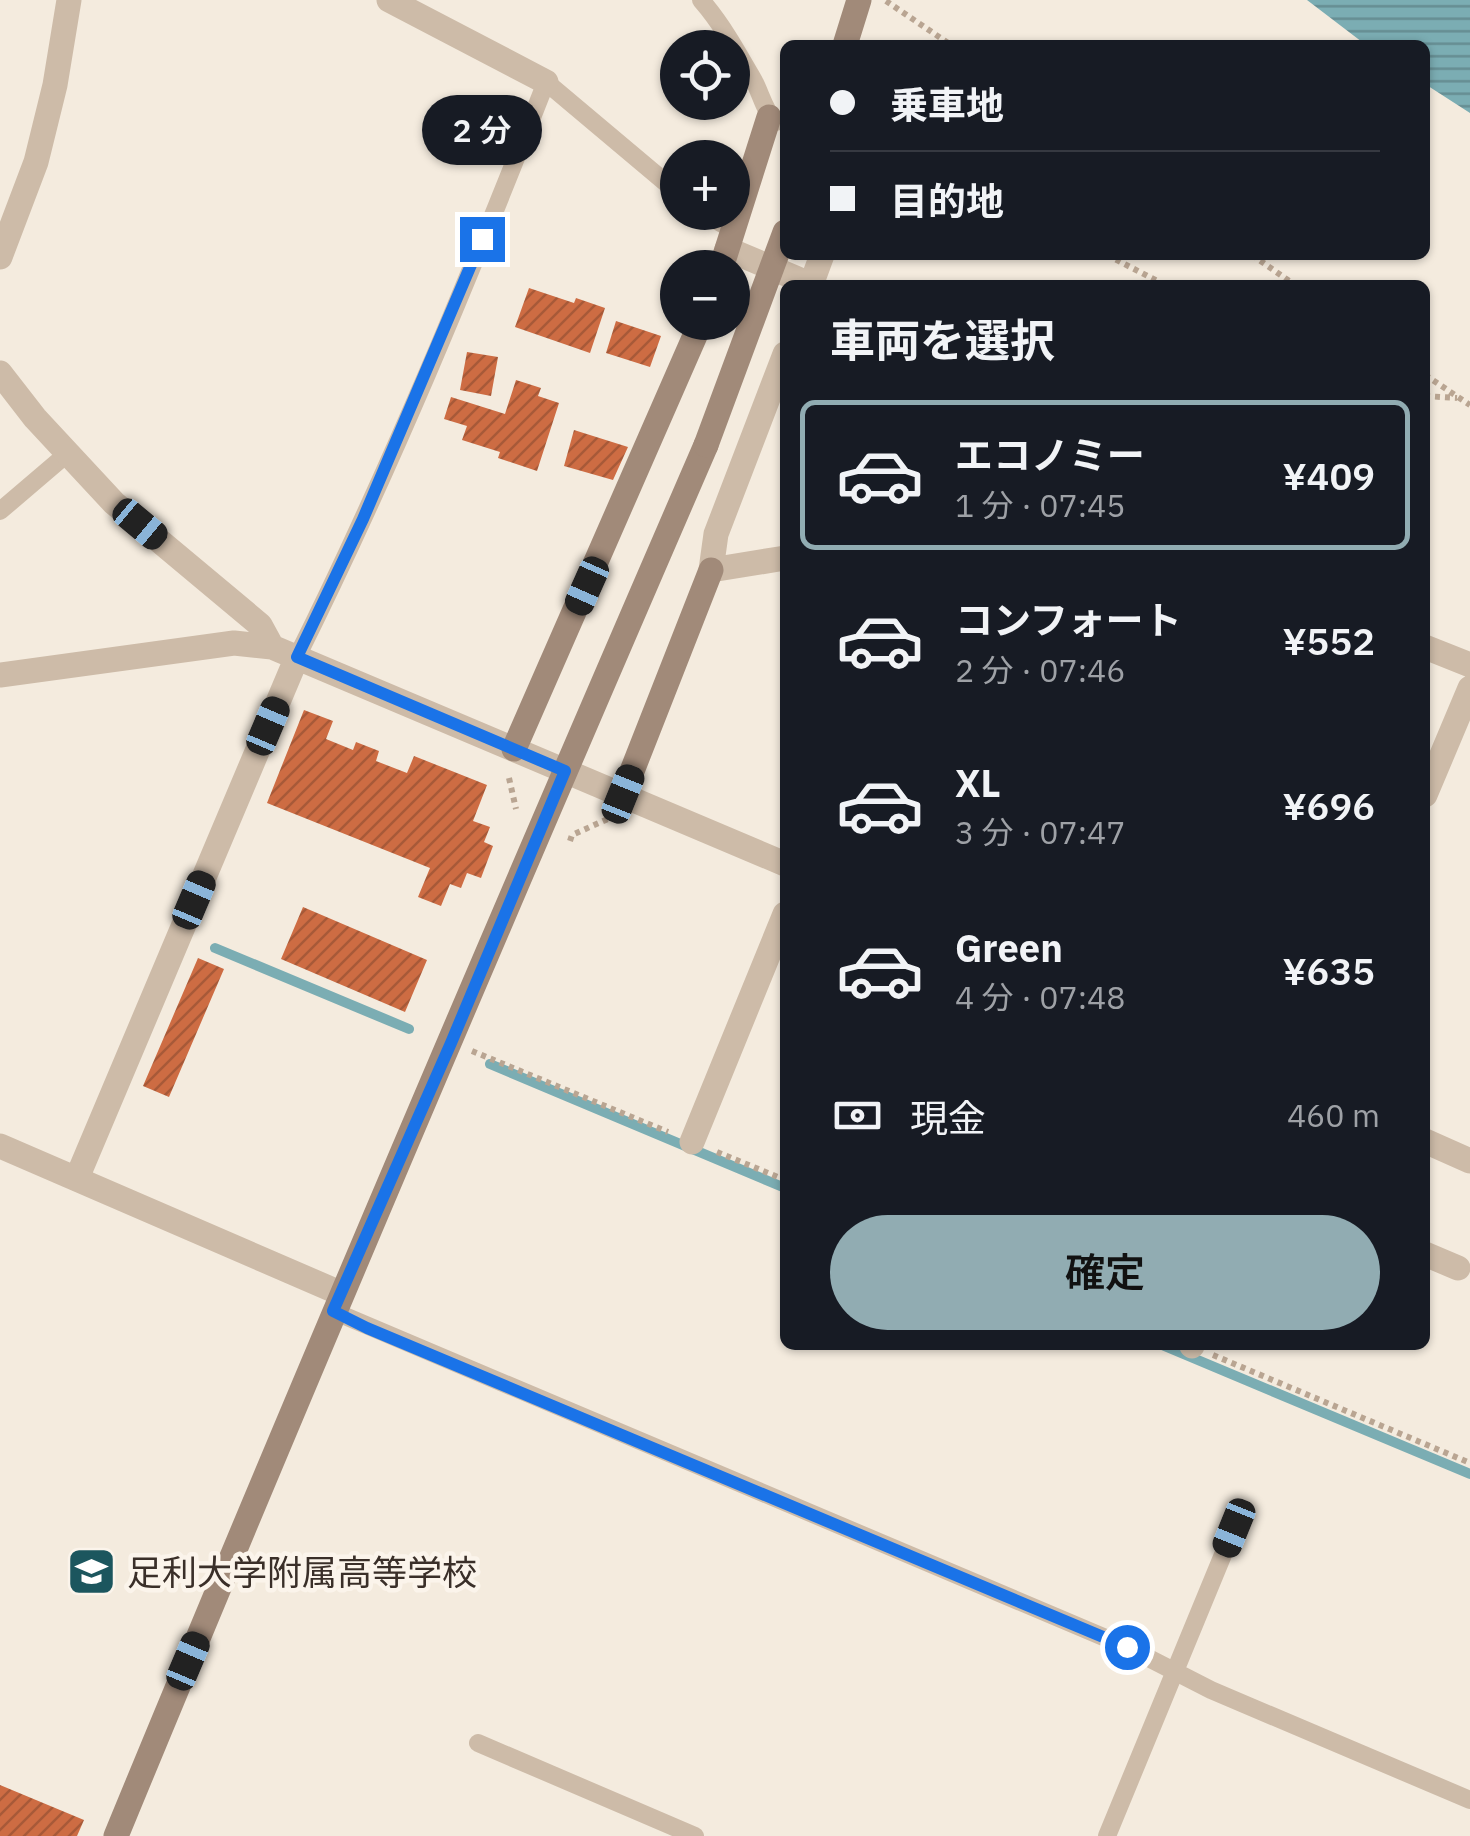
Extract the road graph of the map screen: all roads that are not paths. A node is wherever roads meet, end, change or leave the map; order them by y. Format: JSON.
{"nodes":[{"id":1,"x":69,"y":0,"type":"edge"},
{"id":2,"x":390,"y":0,"type":"edge"},
{"id":3,"x":702,"y":0,"type":"edge"},
{"id":4,"x":859,"y":0,"type":"edge"},
{"id":5,"x":847,"y":40,"type":"edge"},
{"id":6,"x":546,"y":82,"type":"junction"},
{"id":7,"x":774,"y":121,"type":"joint"},
{"id":8,"x":660,"y":178,"type":"edge"},
{"id":9,"x":780,"y":245,"type":"edge"},
{"id":10,"x":727,"y":249,"type":"edge"},
{"id":11,"x":0,"y":257,"type":"edge"},
{"id":12,"x":800,"y":280,"type":"edge"},
{"id":13,"x":693,"y":340,"type":"edge"},
{"id":14,"x":780,"y":367,"type":"edge"},
{"id":15,"x":0,"y":372,"type":"edge"},
{"id":16,"x":68,"y":453,"type":"junction"},
{"id":17,"x":0,"y":511,"type":"edge"},
{"id":18,"x":780,"y":559,"type":"edge"},
{"id":19,"x":711,"y":570,"type":"junction"},
{"id":20,"x":272,"y":647,"type":"junction"},
{"id":21,"x":1430,"y":649,"type":"edge"},
{"id":22,"x":297,"y":657,"type":"junction"},
{"id":23,"x":1470,"y":666,"type":"edge"},
{"id":24,"x":0,"y":675,"type":"edge"},
{"id":25,"x":1470,"y":688,"type":"edge"},
{"id":26,"x":514,"y":749,"type":"junction"},
{"id":27,"x":565,"y":771,"type":"junction"},
{"id":28,"x":1430,"y":783,"type":"edge"},
{"id":29,"x":621,"y":804,"type":"junction"},
{"id":30,"x":780,"y":862,"type":"edge"},
{"id":31,"x":780,"y":926,"type":"edge"},
{"id":32,"x":692,"y":1142,"type":"road end"},
{"id":33,"x":1430,"y":1143,"type":"edge"},
{"id":34,"x":0,"y":1146,"type":"edge"},
{"id":35,"x":1470,"y":1161,"type":"edge"},
{"id":36,"x":77,"y":1178,"type":"junction"},
{"id":37,"x":1430,"y":1256,"type":"edge"},
{"id":38,"x":1458,"y":1268,"type":"dead end"},
{"id":39,"x":337,"y":1302,"type":"junction"},
{"id":40,"x":1234,"y":1528,"type":"dead end"},
{"id":41,"x":1175,"y":1670,"type":"junction"},
{"id":42,"x":478,"y":1742,"type":"dead end"},
{"id":43,"x":1470,"y":1800,"type":"edge"},
{"id":44,"x":116,"y":1836,"type":"edge"},
{"id":45,"x":694,"y":1836,"type":"edge"},
{"id":46,"x":1107,"y":1836,"type":"edge"}],
"edges":[{"from":1,"to":11,"type":"street"},
{"from":2,"to":6,"type":"street"},
{"from":3,"to":7,"type":"lane"},
{"from":4,"to":5,"type":"street"},
{"from":6,"to":8,"type":"lane"},
{"from":6,"to":22,"type":"lane"},
{"from":7,"to":10,"type":"street"},
{"from":9,"to":27,"type":"street","bridge":true},
{"from":10,"to":12,"type":"street"},
{"from":13,"to":26,"type":"street"},
{"from":14,"to":19,"type":"street"},
{"from":15,"to":16,"type":"street"},
{"from":16,"to":17,"type":"lane"},
{"from":16,"to":20,"type":"street"},
{"from":18,"to":19,"type":"street"},
{"from":19,"to":29,"type":"street"},
{"from":20,"to":22,"type":"street"},
{"from":20,"to":24,"type":"street"},
{"from":21,"to":23,"type":"street"},
{"from":22,"to":26,"type":"street"},
{"from":22,"to":36,"type":"street"},
{"from":25,"to":28,"type":"street"},
{"from":26,"to":27,"type":"street"},
{"from":27,"to":29,"type":"street"},
{"from":27,"to":39,"type":"street"},
{"from":29,"to":30,"type":"street"},
{"from":31,"to":32,"type":"street"},
{"from":33,"to":35,"type":"street"},
{"from":34,"to":36,"type":"street"},
{"from":36,"to":39,"type":"street"},
{"from":37,"to":38,"type":"street"},
{"from":39,"to":41,"type":"lane"},
{"from":39,"to":44,"type":"street"},
{"from":40,"to":41,"type":"lane"},
{"from":41,"to":43,"type":"lane"},
{"from":41,"to":46,"type":"lane"},
{"from":42,"to":45,"type":"lane"}]}
